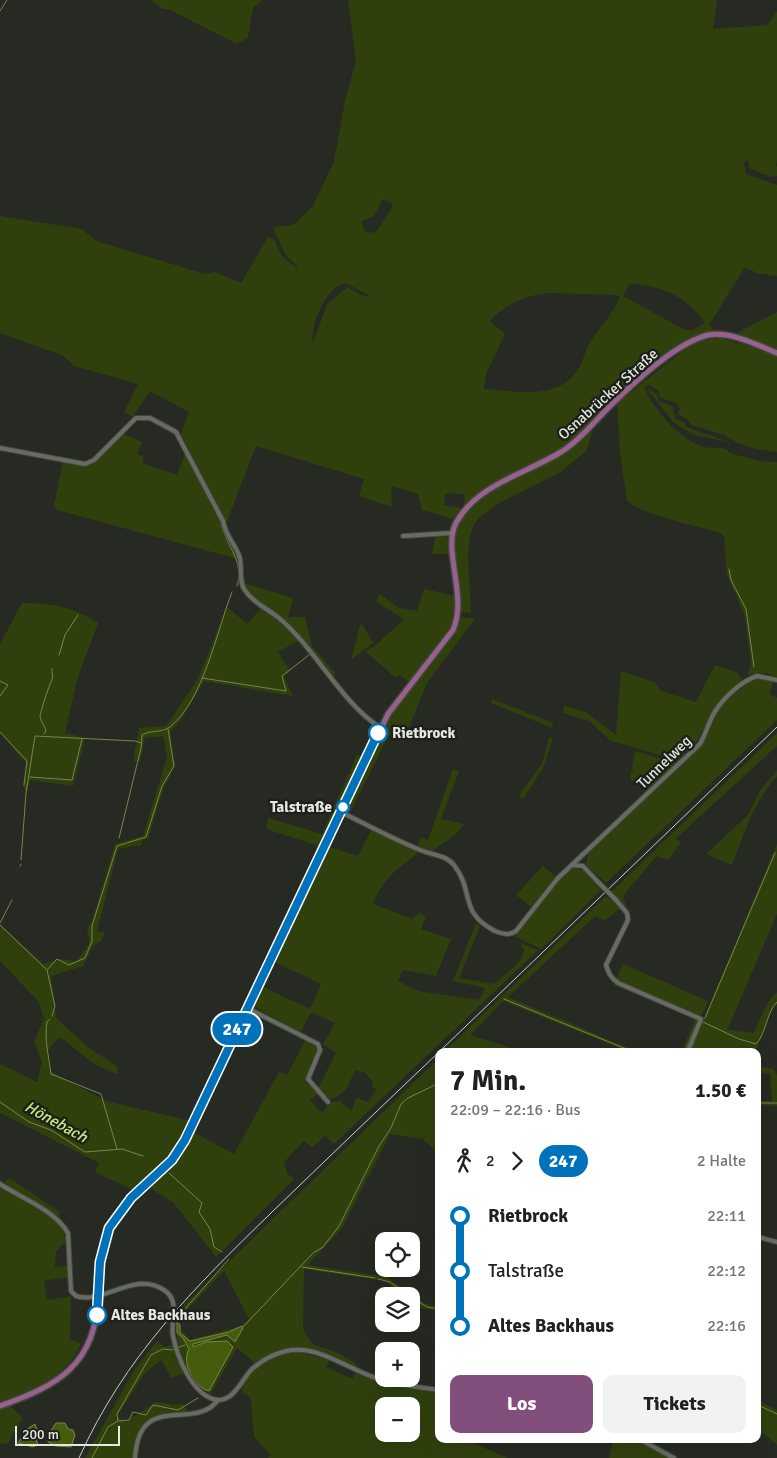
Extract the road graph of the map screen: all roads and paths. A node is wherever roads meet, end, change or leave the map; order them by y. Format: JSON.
{"nodes":[{"id":1,"x":777,"y":353,"type":"edge"},
{"id":2,"x":0,"y":448,"type":"edge"},
{"id":3,"x":452,"y":534,"type":"junction"},
{"id":4,"x":403,"y":536,"type":"dead end"},
{"id":5,"x":777,"y":680,"type":"edge"},
{"id":6,"x":381,"y":728,"type":"junction"},
{"id":7,"x":340,"y":812,"type":"junction"},
{"id":8,"x":584,"y":854,"type":"junction"},
{"id":9,"x":572,"y":865,"type":"junction"},
{"id":10,"x":583,"y":866,"type":"junction"},
{"id":11,"x":247,"y":1008,"type":"junction"},
{"id":12,"x":689,"y":1048,"type":"edge"},
{"id":13,"x":328,"y":1102,"type":"dead end"},
{"id":14,"x":0,"y":1184,"type":"edge"},
{"id":15,"x":761,"y":1238,"type":"edge"},
{"id":16,"x":777,"y":1242,"type":"edge"},
{"id":17,"x":98,"y":1294,"type":"junction"},
{"id":18,"x":435,"y":1389,"type":"edge"},
{"id":19,"x":218,"y":1400,"type":"junction"},
{"id":20,"x":0,"y":1406,"type":"edge"},
{"id":21,"x":646,"y":1443,"type":"edge"},
{"id":22,"x":135,"y":1458,"type":"edge"},
{"id":23,"x":674,"y":1458,"type":"edge"}],
"edges":[{"from":1,"to":3,"type":"main road","name":"Osnabrücker Straße"},
{"from":2,"to":6,"type":"street"},
{"from":3,"to":4,"type":"street"},
{"from":3,"to":6,"type":"main road"},
{"from":5,"to":8,"type":"street","name":"Tunnelweg"},
{"from":6,"to":7,"type":"main road"},
{"from":7,"to":9,"type":"street"},
{"from":7,"to":11,"type":"main road"},
{"from":8,"to":9,"type":"street"},
{"from":8,"to":10,"type":"street"},
{"from":9,"to":10,"type":"street"},
{"from":10,"to":12,"type":"street","bridge":true},
{"from":11,"to":13,"type":"street"},
{"from":11,"to":17,"type":"main road"},
{"from":14,"to":17,"type":"street"},
{"from":15,"to":16,"type":"street"},
{"from":17,"to":19,"type":"street"},
{"from":17,"to":20,"type":"main road"},
{"from":18,"to":19,"type":"street"},
{"from":19,"to":22,"type":"street"},
{"from":21,"to":23,"type":"street"}]}
